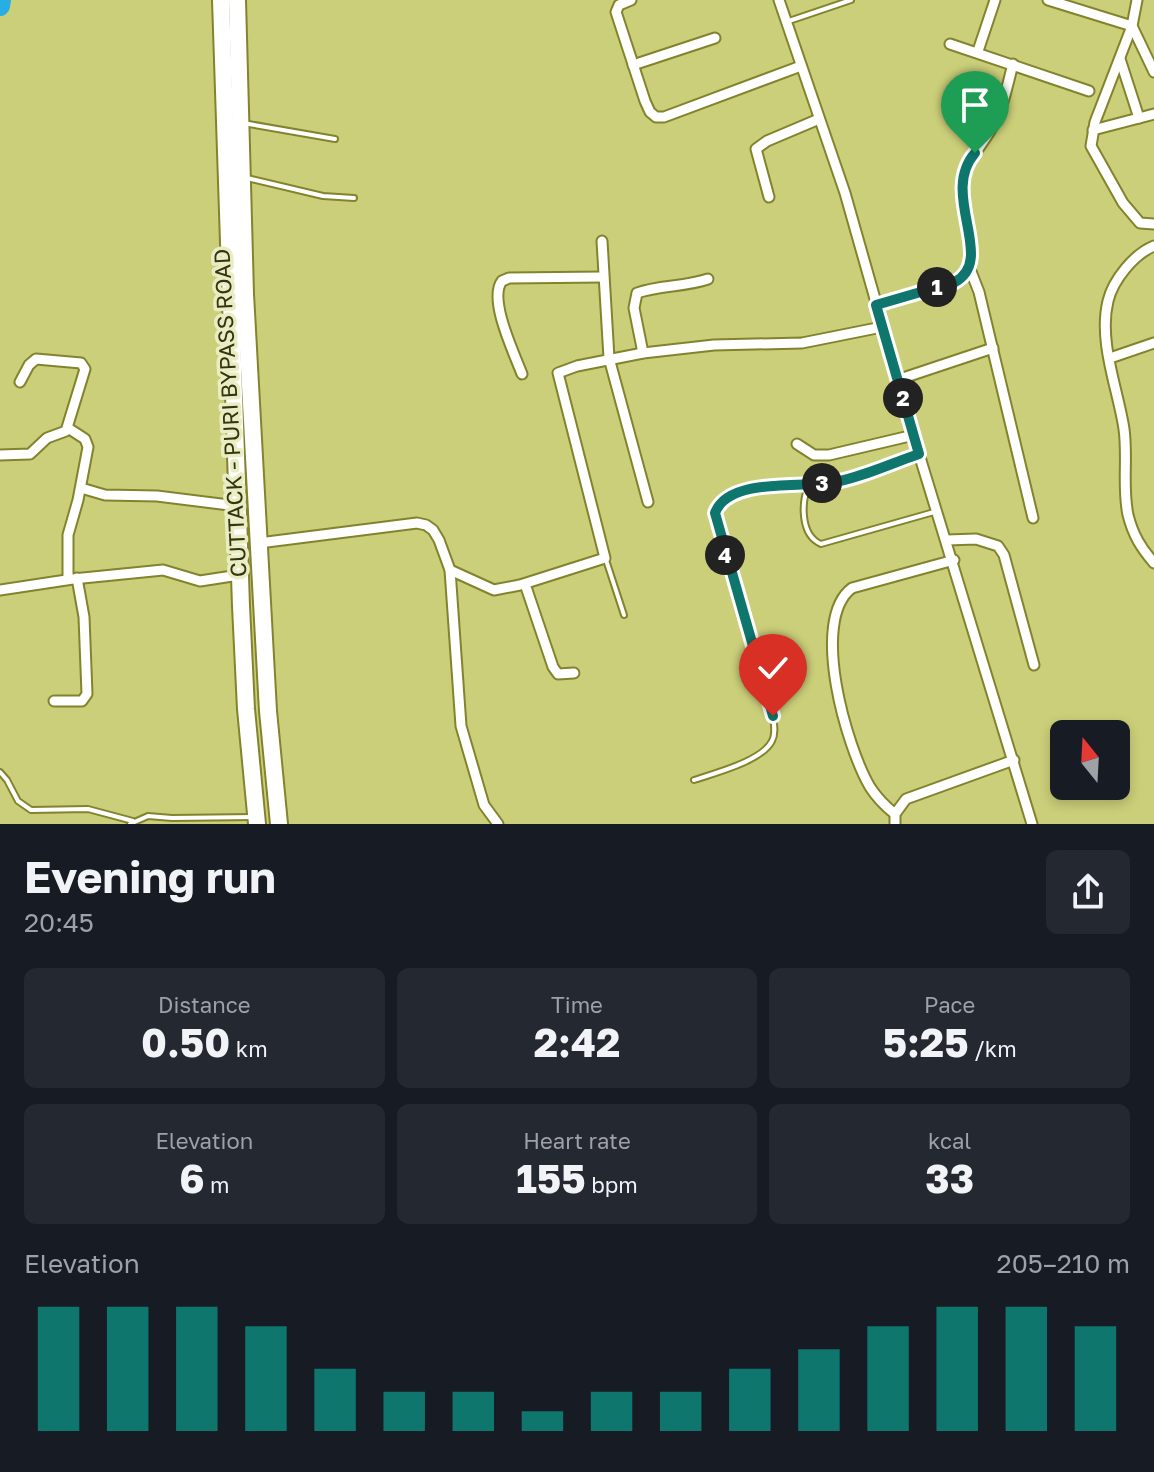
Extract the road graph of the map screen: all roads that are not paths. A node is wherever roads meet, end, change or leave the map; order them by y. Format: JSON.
{"nodes":[{"id":1,"x":221,"y":0,"type":"edge"},
{"id":2,"x":237,"y":0,"type":"edge"},
{"id":3,"x":631,"y":0,"type":"edge"},
{"id":4,"x":779,"y":0,"type":"edge"},
{"id":5,"x":851,"y":0,"type":"edge"},
{"id":6,"x":995,"y":0,"type":"edge"},
{"id":7,"x":1048,"y":0,"type":"edge"},
{"id":8,"x":1137,"y":0,"type":"edge"},
{"id":9,"x":786,"y":22,"type":"junction"},
{"id":10,"x":1132,"y":26,"type":"junction"},
{"id":11,"x":715,"y":38,"type":"dead end"},
{"id":12,"x":950,"y":44,"type":"dead end"},
{"id":13,"x":978,"y":51,"type":"junction"},
{"id":14,"x":1152,"y":57,"type":"edge"},
{"id":15,"x":1120,"y":59,"type":"junction"},
{"id":16,"x":1013,"y":64,"type":"junction"},
{"id":17,"x":633,"y":65,"type":"junction"},
{"id":18,"x":801,"y":66,"type":"junction"},
{"id":19,"x":1154,"y":72,"type":"edge"},
{"id":20,"x":1089,"y":91,"type":"dead end"},
{"id":21,"x":1154,"y":114,"type":"edge"},
{"id":22,"x":1139,"y":118,"type":"junction"},
{"id":23,"x":819,"y":119,"type":"junction"},
{"id":24,"x":241,"y":123,"type":"junction"},
{"id":25,"x":1093,"y":130,"type":"junction"},
{"id":26,"x":335,"y":139,"type":"dead end"},
{"id":27,"x":240,"y":176,"type":"junction"},
{"id":28,"x":769,"y":197,"type":"dead end"},
{"id":29,"x":354,"y":198,"type":"dead end"},
{"id":30,"x":1154,"y":224,"type":"edge"},
{"id":31,"x":602,"y":241,"type":"dead end"},
{"id":32,"x":1154,"y":246,"type":"edge"},
{"id":33,"x":970,"y":269,"type":"junction"},
{"id":34,"x":603,"y":277,"type":"junction"},
{"id":35,"x":708,"y":279,"type":"dead end"},
{"id":36,"x":876,"y":305,"type":"junction"},
{"id":37,"x":882,"y":327,"type":"junction"},
{"id":38,"x":1154,"y":343,"type":"edge"},
{"id":39,"x":993,"y":348,"type":"junction"},
{"id":40,"x":643,"y":353,"type":"junction"},
{"id":41,"x":609,"y":358,"type":"junction"},
{"id":42,"x":1110,"y":358,"type":"junction"},
{"id":43,"x":522,"y":374,"type":"dead end"},
{"id":44,"x":897,"y":380,"type":"junction"},
{"id":45,"x":20,"y":382,"type":"dead end"},
{"id":46,"x":68,"y":428,"type":"junction"},
{"id":47,"x":914,"y":435,"type":"junction"},
{"id":48,"x":797,"y":444,"type":"dead end"},
{"id":49,"x":919,"y":454,"type":"junction"},
{"id":50,"x":0,"y":455,"type":"edge"},
{"id":51,"x":809,"y":484,"type":"junction"},
{"id":52,"x":81,"y":488,"type":"junction"},
{"id":53,"x":648,"y":502,"type":"dead end"},
{"id":54,"x":237,"y":506,"type":"junction"},
{"id":55,"x":937,"y":511,"type":"junction"},
{"id":56,"x":1033,"y":518,"type":"dead end"},
{"id":57,"x":947,"y":540,"type":"junction"},
{"id":58,"x":259,"y":543,"type":"junction"},
{"id":59,"x":605,"y":558,"type":"junction"},
{"id":60,"x":954,"y":560,"type":"junction"},
{"id":61,"x":1154,"y":563,"type":"edge"},
{"id":62,"x":450,"y":570,"type":"junction"},
{"id":63,"x":239,"y":575,"type":"junction"},
{"id":64,"x":73,"y":579,"type":"junction"},
{"id":65,"x":525,"y":584,"type":"junction"},
{"id":66,"x":0,"y":590,"type":"edge"},
{"id":67,"x":624,"y":615,"type":"dead end"},
{"id":68,"x":1034,"y":665,"type":"dead end"},
{"id":69,"x":574,"y":673,"type":"dead end"},
{"id":70,"x":54,"y":701,"type":"dead end"},
{"id":71,"x":1014,"y":760,"type":"junction"},
{"id":72,"x":0,"y":772,"type":"edge"},
{"id":73,"x":694,"y":780,"type":"dead end"},
{"id":74,"x":895,"y":819,"type":"edge"},
{"id":75,"x":257,"y":820,"type":"edge"},
{"id":76,"x":131,"y":823,"type":"edge"},
{"id":77,"x":279,"y":824,"type":"edge"},
{"id":78,"x":498,"y":824,"type":"edge"},
{"id":79,"x":1032,"y":824,"type":"edge"}],
"edges":[{"from":1,"to":54,"type":"highway","name":"CUTTACK - PURI BYPASS ROAD"},
{"from":2,"to":24,"type":"highway","name":"CUTTACK - PURI BYPASS ROAD"},
{"from":3,"to":17,"type":"street"},
{"from":4,"to":9,"type":"street"},
{"from":5,"to":9,"type":"lane"},
{"from":6,"to":13,"type":"street"},
{"from":7,"to":10,"type":"street"},
{"from":8,"to":10,"type":"street"},
{"from":9,"to":18,"type":"street"},
{"from":10,"to":14,"type":"street"},
{"from":10,"to":15,"type":"street"},
{"from":11,"to":17,"type":"street"},
{"from":12,"to":13,"type":"street"},
{"from":13,"to":16,"type":"street"},
{"from":14,"to":19,"type":"street"},
{"from":15,"to":22,"type":"street"},
{"from":15,"to":25,"type":"street"},
{"from":16,"to":20,"type":"street"},
{"from":16,"to":33,"type":"street"},
{"from":17,"to":18,"type":"street"},
{"from":18,"to":23,"type":"street"},
{"from":21,"to":22,"type":"street"},
{"from":22,"to":25,"type":"street"},
{"from":23,"to":28,"type":"street"},
{"from":23,"to":36,"type":"street"},
{"from":24,"to":26,"type":"lane"},
{"from":24,"to":27,"type":"highway","name":"CUTTACK - PURI BYPASS ROAD"},
{"from":25,"to":30,"type":"street"},
{"from":27,"to":29,"type":"lane"},
{"from":27,"to":58,"type":"highway","name":"CUTTACK - PURI BYPASS ROAD"},
{"from":31,"to":34,"type":"street"},
{"from":32,"to":42,"type":"street"},
{"from":33,"to":36,"type":"street"},
{"from":33,"to":39,"type":"street"},
{"from":34,"to":41,"type":"street"},
{"from":34,"to":43,"type":"street"},
{"from":35,"to":40,"type":"street"},
{"from":36,"to":37,"type":"street"},
{"from":37,"to":40,"type":"street"},
{"from":37,"to":44,"type":"street"},
{"from":38,"to":42,"type":"street"},
{"from":39,"to":44,"type":"street"},
{"from":39,"to":56,"type":"street"},
{"from":40,"to":41,"type":"street"},
{"from":41,"to":53,"type":"street"},
{"from":41,"to":59,"type":"street"},
{"from":42,"to":61,"type":"street"},
{"from":44,"to":47,"type":"street"},
{"from":45,"to":46,"type":"street"},
{"from":46,"to":50,"type":"street"},
{"from":46,"to":52,"type":"street"},
{"from":47,"to":48,"type":"street"},
{"from":47,"to":49,"type":"street"},
{"from":49,"to":51,"type":"lane"},
{"from":49,"to":55,"type":"street"},
{"from":51,"to":55,"type":"lane"},
{"from":51,"to":73,"type":"lane"},
{"from":52,"to":54,"type":"street"},
{"from":52,"to":64,"type":"street"},
{"from":54,"to":63,"type":"highway","name":"CUTTACK - PURI BYPASS ROAD"},
{"from":55,"to":57,"type":"street"},
{"from":57,"to":60,"type":"street"},
{"from":57,"to":68,"type":"street"},
{"from":58,"to":62,"type":"street"},
{"from":58,"to":77,"type":"highway","name":"CUTTACK - PURI BYPASS ROAD"},
{"from":59,"to":65,"type":"street"},
{"from":59,"to":67,"type":"lane"},
{"from":60,"to":71,"type":"street"},
{"from":60,"to":74,"type":"street"},
{"from":62,"to":65,"type":"street"},
{"from":62,"to":78,"type":"street"},
{"from":63,"to":64,"type":"street"},
{"from":63,"to":75,"type":"highway","name":"CUTTACK - PURI BYPASS ROAD"},
{"from":64,"to":66,"type":"street"},
{"from":64,"to":70,"type":"street"},
{"from":65,"to":69,"type":"street"},
{"from":71,"to":74,"type":"street"},
{"from":71,"to":79,"type":"street"},
{"from":72,"to":76,"type":"lane"},
{"from":75,"to":76,"type":"lane"}]}
